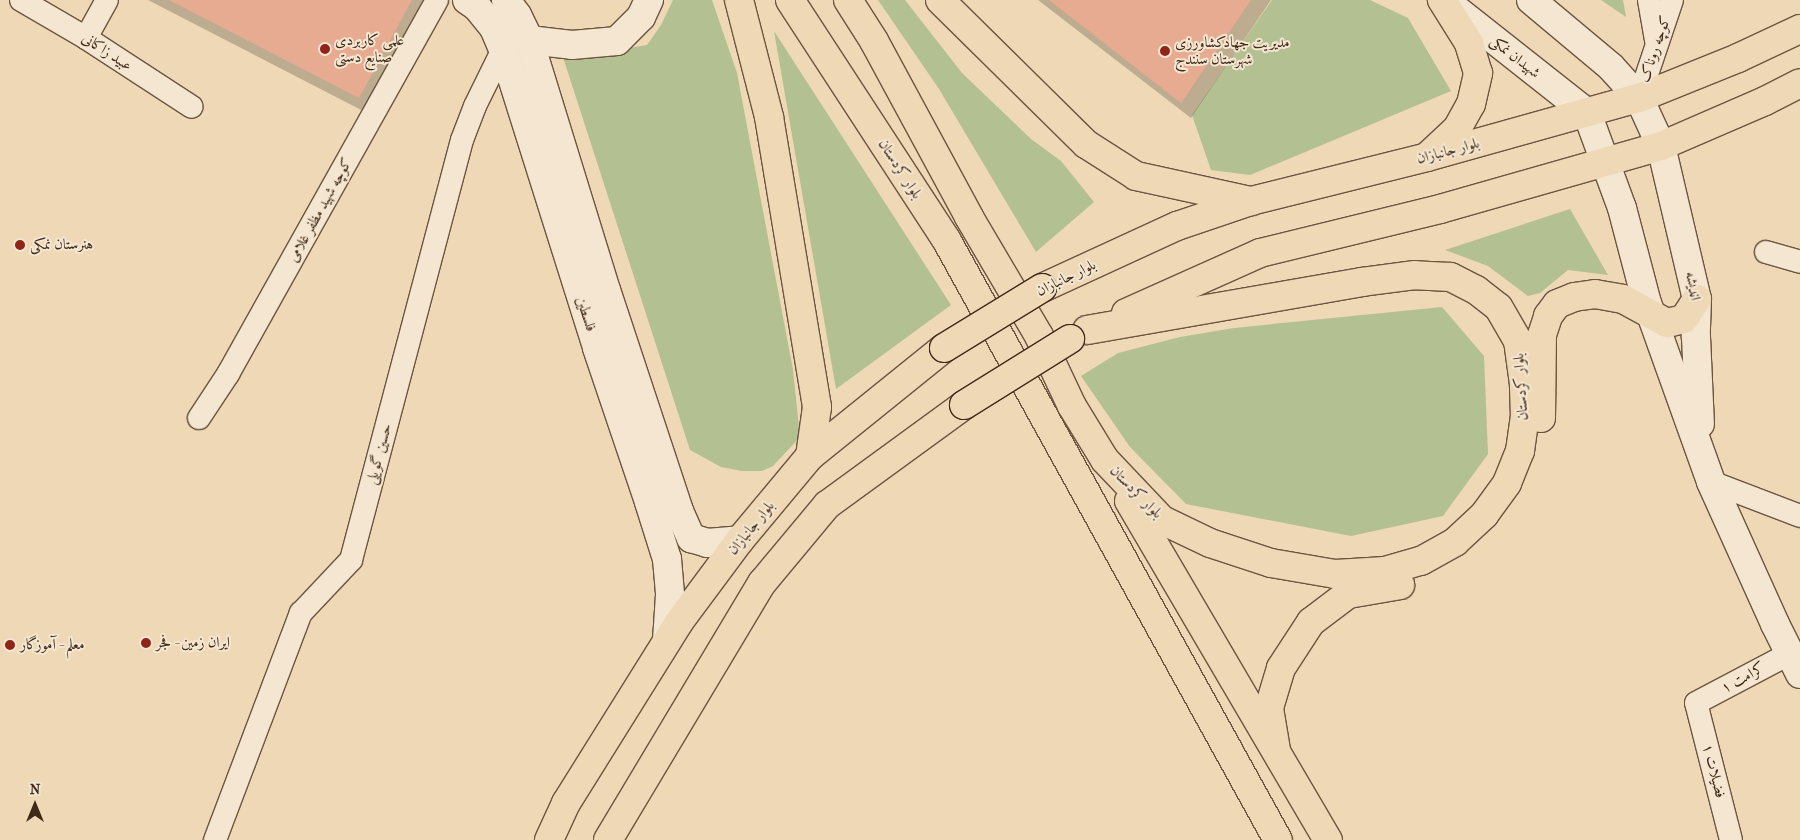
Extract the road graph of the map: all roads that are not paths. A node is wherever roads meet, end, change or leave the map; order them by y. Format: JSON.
{"nodes":[{"id":1,"x":21,"y":0,"type":"edge"},
{"id":2,"x":107,"y":0,"type":"edge"},
{"id":3,"x":437,"y":0,"type":"edge"},
{"id":4,"x":467,"y":0,"type":"edge"},
{"id":5,"x":506,"y":0,"type":"edge"},
{"id":6,"x":649,"y":0,"type":"edge"},
{"id":7,"x":739,"y":0,"type":"edge"},
{"id":8,"x":790,"y":0,"type":"edge"},
{"id":9,"x":848,"y":0,"type":"edge"},
{"id":10,"x":940,"y":0,"type":"edge"},
{"id":11,"x":1443,"y":0,"type":"edge"},
{"id":12,"x":1532,"y":0,"type":"edge"},
{"id":13,"x":1649,"y":0,"type":"edge"},
{"id":14,"x":1672,"y":0,"type":"edge"},
{"id":15,"x":1800,"y":29,"type":"edge"},
{"id":16,"x":86,"y":38,"type":"junction"},
{"id":17,"x":529,"y":40,"type":"junction"},
{"id":18,"x":1656,"y":41,"type":"junction"},
{"id":19,"x":503,"y":49,"type":"junction"},
{"id":20,"x":1800,"y":84,"type":"edge"},
{"id":21,"x":1639,"y":98,"type":"junction"},
{"id":22,"x":192,"y":107,"type":"dead end"},
{"id":23,"x":1586,"y":113,"type":"junction"},
{"id":24,"x":1661,"y":146,"type":"junction"},
{"id":25,"x":1426,"y":157,"type":"junction"},
{"id":26,"x":1607,"y":163,"type":"junction"},
{"id":27,"x":1250,"y":201,"type":"junction"},
{"id":28,"x":1766,"y":252,"type":"dead end"},
{"id":29,"x":1800,"y":262,"type":"edge"},
{"id":30,"x":1697,"y":299,"type":"junction"},
{"id":31,"x":1652,"y":315,"type":"junction"},
{"id":32,"x":1079,"y":335,"type":"junction"},
{"id":33,"x":199,"y":418,"type":"dead end"},
{"id":34,"x":810,"y":456,"type":"junction"},
{"id":35,"x":1105,"y":460,"type":"junction"},
{"id":36,"x":1711,"y":482,"type":"junction"},
{"id":37,"x":1800,"y":516,"type":"edge"},
{"id":38,"x":740,"y":540,"type":"junction"},
{"id":39,"x":667,"y":640,"type":"junction"},
{"id":40,"x":1795,"y":664,"type":"edge"},
{"id":41,"x":1696,"y":703,"type":"joint"},
{"id":42,"x":1276,"y":750,"type":"junction"},
{"id":43,"x":215,"y":840,"type":"edge"},
{"id":44,"x":549,"y":840,"type":"edge"},
{"id":45,"x":608,"y":840,"type":"edge"},
{"id":46,"x":1278,"y":840,"type":"edge"},
{"id":47,"x":1328,"y":840,"type":"edge"},
{"id":48,"x":1731,"y":840,"type":"edge"}],
"edges":[{"from":1,"to":16,"type":"street","name":"عبید زاکانی"},
{"from":2,"to":16,"type":"street"},
{"from":3,"to":33,"type":"street","name":"کوچه شهید مظفر غلامی"},
{"from":4,"to":19,"type":"street","name":"فلسطین"},
{"from":5,"to":17,"type":"street","name":"فلسطین"},
{"from":6,"to":17,"type":"street"},
{"from":7,"to":34,"type":"main road"},
{"from":8,"to":46,"type":"main road","name":"بلوار کردستان"},
{"from":9,"to":35,"type":"main road","name":"بلوار کردستان"},
{"from":10,"to":27,"type":"main road"},
{"from":11,"to":23,"type":"street","name":"شهیدان نمکی"},
{"from":11,"to":25,"type":"main road"},
{"from":12,"to":21,"type":"street"},
{"from":13,"to":18,"type":"street"},
{"from":14,"to":18,"type":"street","name":"کوچه روناک"},
{"from":15,"to":21,"type":"main road","name":"بلوار جانبازان"},
{"from":16,"to":22,"type":"street","name":"عبید زاکانی"},
{"from":17,"to":19,"type":"street"},
{"from":17,"to":38,"type":"street","name":"فلسطین"},
{"from":18,"to":21,"type":"street","name":"کوچه روناک"},
{"from":19,"to":39,"type":"street","name":"فلسطین"},
{"from":19,"to":43,"type":"street","name":"حسین گویلی"},
{"from":20,"to":24,"type":"main road"},
{"from":21,"to":23,"type":"main road","name":"بلوار جانبازان"},
{"from":21,"to":24,"type":"street","name":"اندیشه"},
{"from":23,"to":25,"type":"main road","name":"بلوار جانبازان"},
{"from":23,"to":26,"type":"street","name":"اندیشه"},
{"from":24,"to":26,"type":"main road"},
{"from":24,"to":30,"type":"street","name":"اندیشه"},
{"from":25,"to":27,"type":"main road","name":"بلوار جانبازان"},
{"from":26,"to":31,"type":"street","name":"اندیشه"},
{"from":26,"to":32,"type":"main road"},
{"from":27,"to":34,"type":"main road","name":"بلوار جانبازان","bridge":true},
{"from":28,"to":29,"type":"street"},
{"from":30,"to":31,"type":"main road"},
{"from":30,"to":36,"type":"street","name":"اندیشه"},
{"from":31,"to":36,"type":"street","name":"اندیشه"},
{"from":31,"to":42,"type":"main road"},
{"from":32,"to":35,"type":"main road","name":"بلوار کردستان"},
{"from":32,"to":45,"type":"main road","bridge":true},
{"from":34,"to":38,"type":"main road","name":"بلوار جانبازان"},
{"from":35,"to":42,"type":"main road","name":"بلوار کردستان"},
{"from":36,"to":37,"type":"street"},
{"from":36,"to":40,"type":"street","name":"اندیشه"},
{"from":38,"to":39,"type":"main road","name":"بلوار جانبازان"},
{"from":39,"to":44,"type":"main road","name":"بلوار جانبازان"},
{"from":40,"to":41,"type":"street","name":"کرامت ۱"},
{"from":41,"to":48,"type":"street","name":"فضیلات ۱"},
{"from":42,"to":47,"type":"main road","name":"بلوار کردستان"}]}
